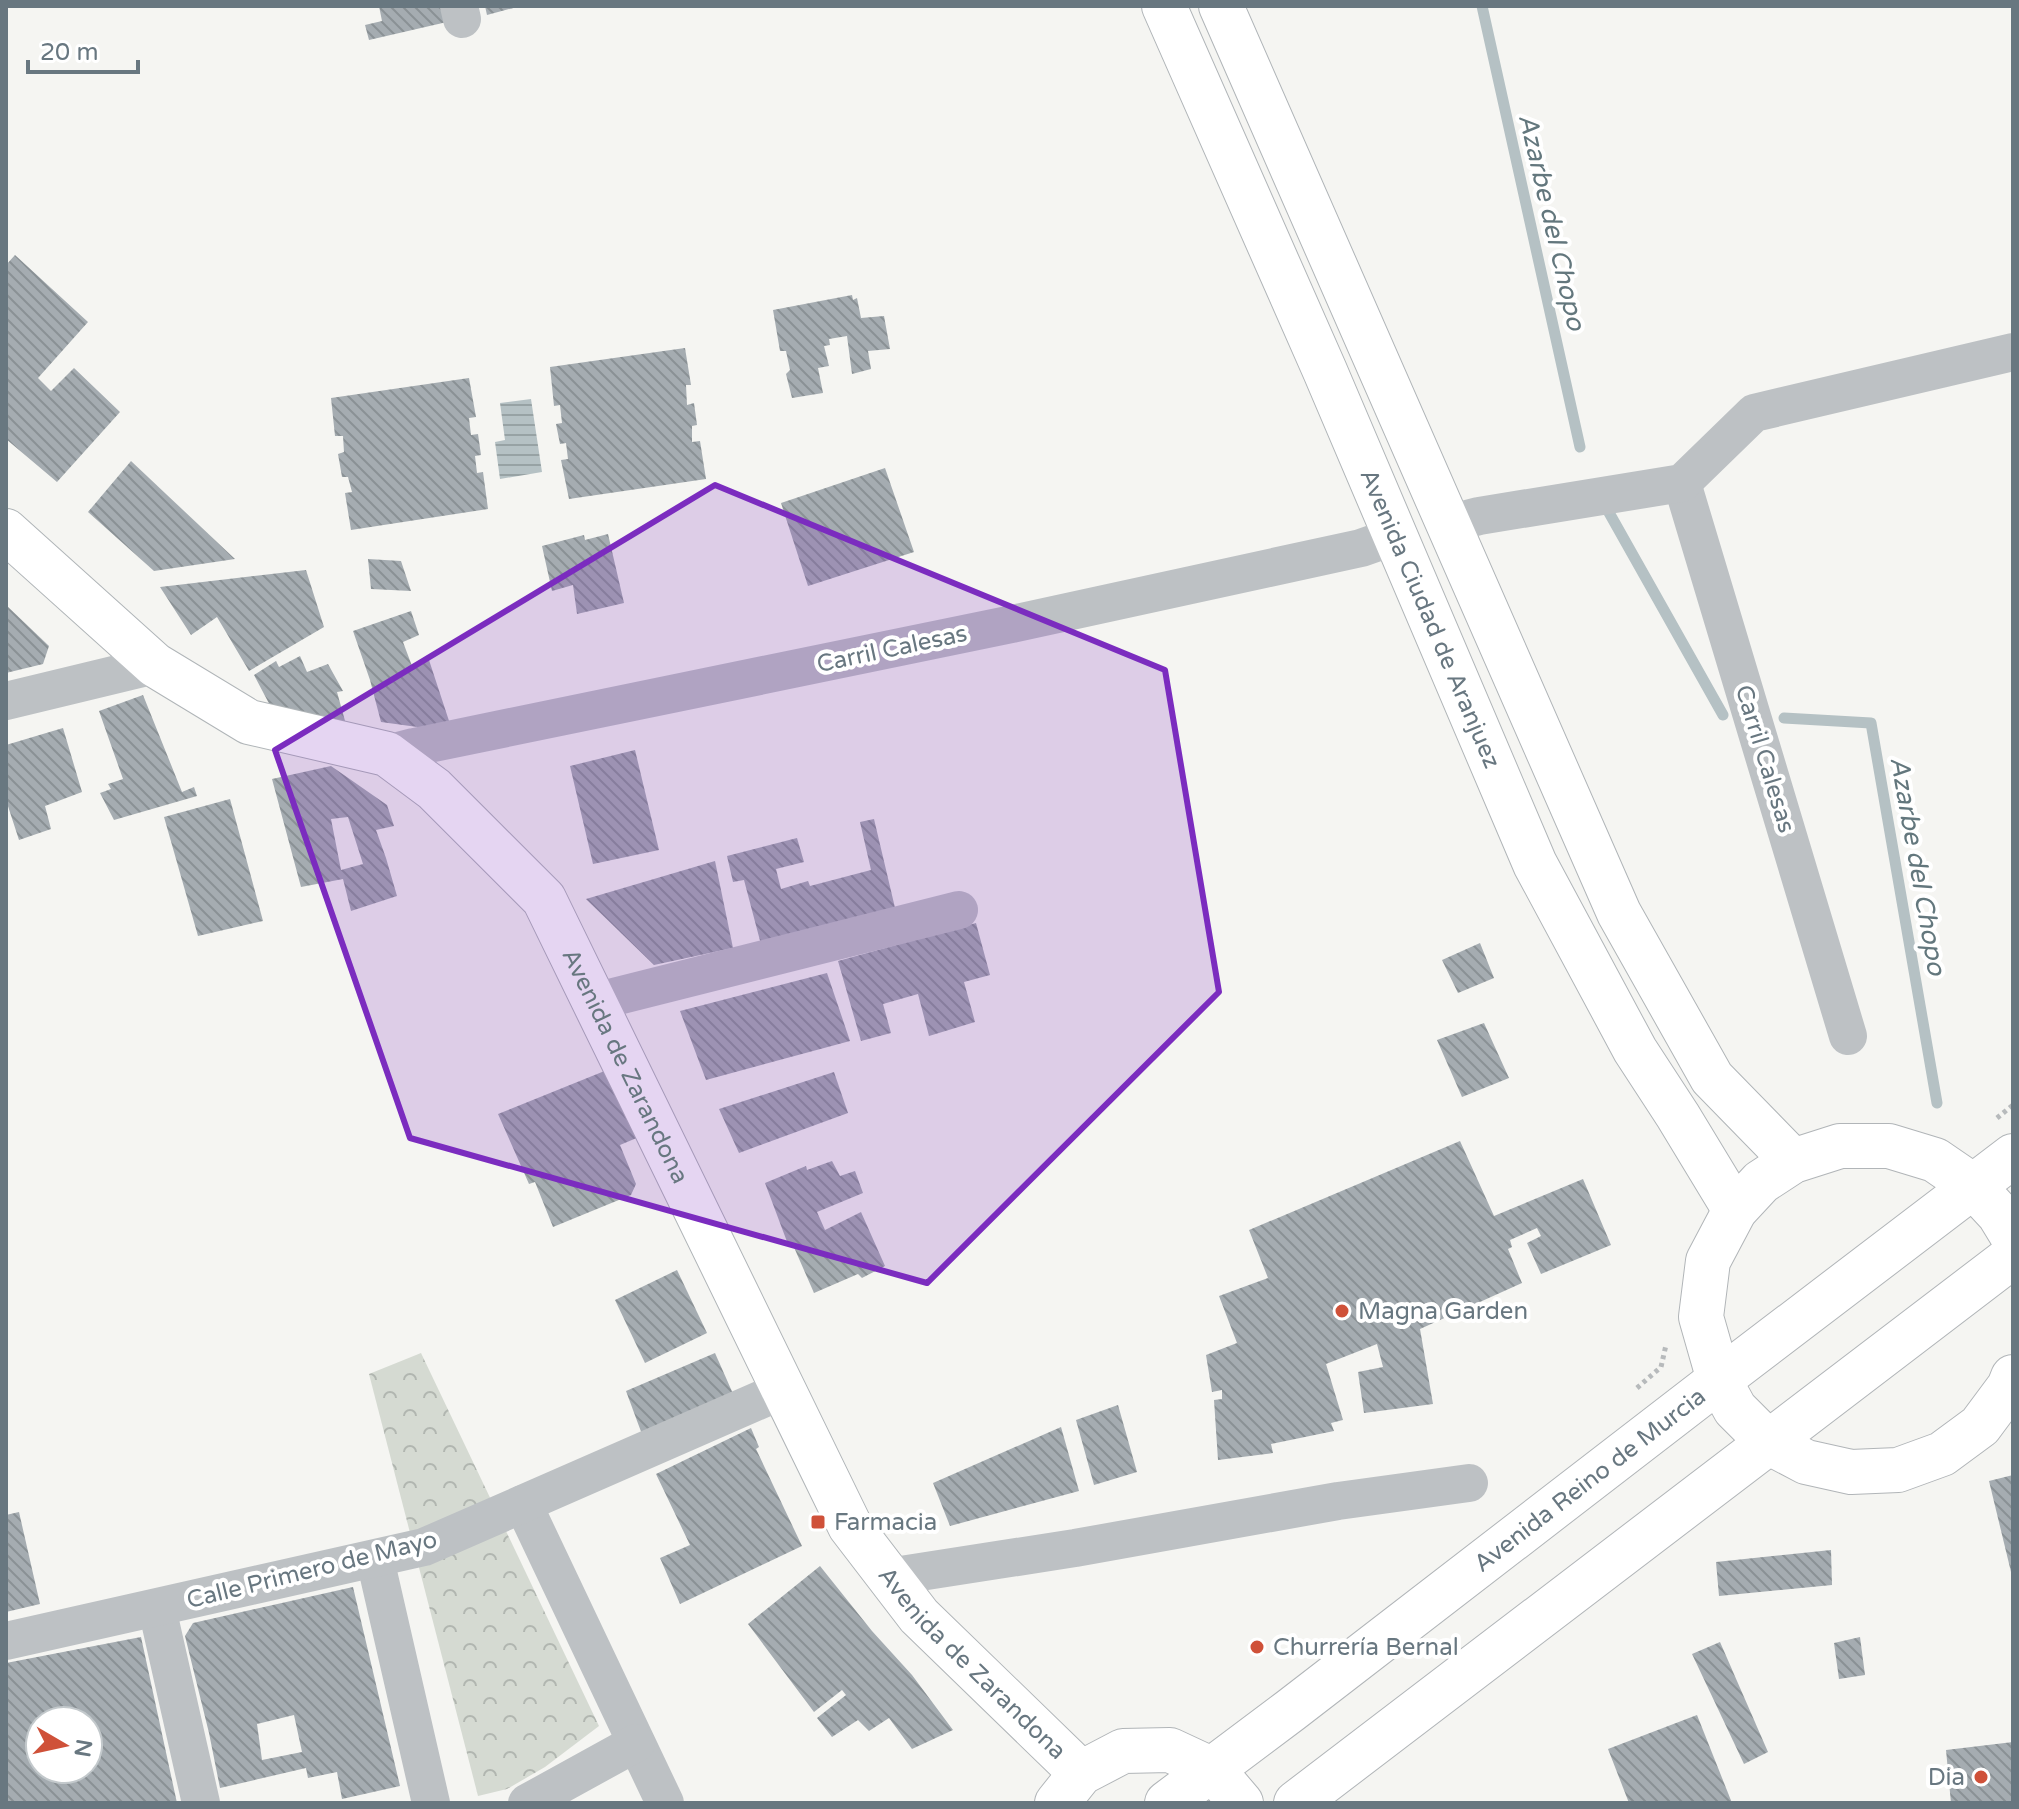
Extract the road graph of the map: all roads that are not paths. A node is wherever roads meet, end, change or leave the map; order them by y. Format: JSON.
{"nodes":[{"id":1,"x":1164,"y":6,"type":"edge"},
{"id":2,"x":1221,"y":6,"type":"edge"},
{"id":3,"x":2013,"y":352,"type":"edge"},
{"id":4,"x":1682,"y":483,"type":"junction"},
{"id":5,"x":1448,"y":524,"type":"junction"},
{"id":6,"x":6,"y":531,"type":"edge"},
{"id":7,"x":1395,"y":536,"type":"junction"},
{"id":8,"x":155,"y":665,"type":"junction"},
{"id":9,"x":6,"y":701,"type":"edge"},
{"id":10,"x":387,"y":754,"type":"junction"},
{"id":11,"x":959,"y":910,"type":"dead end"},
{"id":12,"x":594,"y":1002,"type":"junction"},
{"id":13,"x":1848,"y":1036,"type":"dead end"},
{"id":14,"x":2004,"y":1138,"type":"edge"},
{"id":15,"x":1793,"y":1161,"type":"junction"},
{"id":16,"x":1973,"y":1186,"type":"junction"},
{"id":17,"x":1735,"y":1210,"type":"junction"},
{"id":18,"x":2013,"y":1237,"type":"edge"},
{"id":19,"x":2013,"y":1256,"type":"edge"},
{"id":20,"x":2013,"y":1377,"type":"edge"},
{"id":21,"x":1719,"y":1380,"type":"junction"},
{"id":22,"x":783,"y":1390,"type":"junction"},
{"id":23,"x":1996,"y":1422,"type":"edge"},
{"id":24,"x":1768,"y":1442,"type":"junction"},
{"id":25,"x":1469,"y":1483,"type":"dead end"},
{"id":26,"x":523,"y":1504,"type":"junction"},
{"id":27,"x":375,"y":1559,"type":"junction"},
{"id":28,"x":888,"y":1577,"type":"junction"},
{"id":29,"x":157,"y":1608,"type":"junction"},
{"id":30,"x":6,"y":1641,"type":"edge"},
{"id":31,"x":636,"y":1743,"type":"junction"},
{"id":32,"x":1213,"y":1770,"type":"junction"},
{"id":33,"x":1069,"y":1788,"type":"edge"},
{"id":34,"x":201,"y":1803,"type":"edge"},
{"id":35,"x":431,"y":1803,"type":"edge"},
{"id":36,"x":527,"y":1803,"type":"edge"},
{"id":37,"x":665,"y":1803,"type":"edge"},
{"id":38,"x":1167,"y":1803,"type":"edge"},
{"id":39,"x":1241,"y":1803,"type":"edge"},
{"id":40,"x":1296,"y":1803,"type":"edge"}],
"edges":[{"from":1,"to":7,"type":"main road","name":"Avenida Ciudad de Aranjuez"},
{"from":2,"to":5,"type":"main road"},
{"from":3,"to":4,"type":"street"},
{"from":4,"to":5,"type":"street"},
{"from":4,"to":13,"type":"street","name":"Carril Calesas"},
{"from":5,"to":15,"type":"main road"},
{"from":6,"to":8,"type":"main road","name":"Avenida de Zarandona"},
{"from":7,"to":10,"type":"street","name":"Carril Calesas"},
{"from":7,"to":17,"type":"main road","name":"Avenida Ciudad de Aranjuez"},
{"from":8,"to":9,"type":"street"},
{"from":8,"to":10,"type":"main road","name":"Avenida de Zarandona"},
{"from":10,"to":12,"type":"main road","name":"Avenida de Zarandona"},
{"from":11,"to":12,"type":"street"},
{"from":12,"to":22,"type":"main road","name":"Avenida de Zarandona"},
{"from":14,"to":16,"type":"main road","name":"Avenida Reino de Murcia"},
{"from":15,"to":16,"type":"main road"},
{"from":15,"to":17,"type":"main road"},
{"from":16,"to":18,"type":"main road"},
{"from":16,"to":21,"type":"main road","name":"Avenida Reino de Murcia"},
{"from":17,"to":21,"type":"main road"},
{"from":19,"to":24,"type":"main road"},
{"from":20,"to":23,"type":"main road"},
{"from":21,"to":24,"type":"main road"},
{"from":21,"to":32,"type":"main road","name":"Avenida Reino de Murcia"},
{"from":22,"to":26,"type":"street","name":"Calle Primero de Mayo"},
{"from":22,"to":28,"type":"main road","name":"Avenida de Zarandona"},
{"from":23,"to":24,"type":"main road"},
{"from":24,"to":40,"type":"main road"},
{"from":25,"to":28,"type":"street"},
{"from":26,"to":27,"type":"street","name":"Calle Primero de Mayo"},
{"from":26,"to":31,"type":"street"},
{"from":27,"to":29,"type":"street","name":"Calle Primero de Mayo"},
{"from":27,"to":35,"type":"street"},
{"from":28,"to":33,"type":"main road","name":"Avenida de Zarandona"},
{"from":29,"to":30,"type":"street","name":"Calle Primero de Mayo"},
{"from":29,"to":34,"type":"street"},
{"from":31,"to":36,"type":"street"},
{"from":31,"to":37,"type":"street"},
{"from":32,"to":33,"type":"main road"},
{"from":32,"to":38,"type":"main road","name":"Avenida Reino de Murcia"},
{"from":32,"to":39,"type":"main road"}]}
